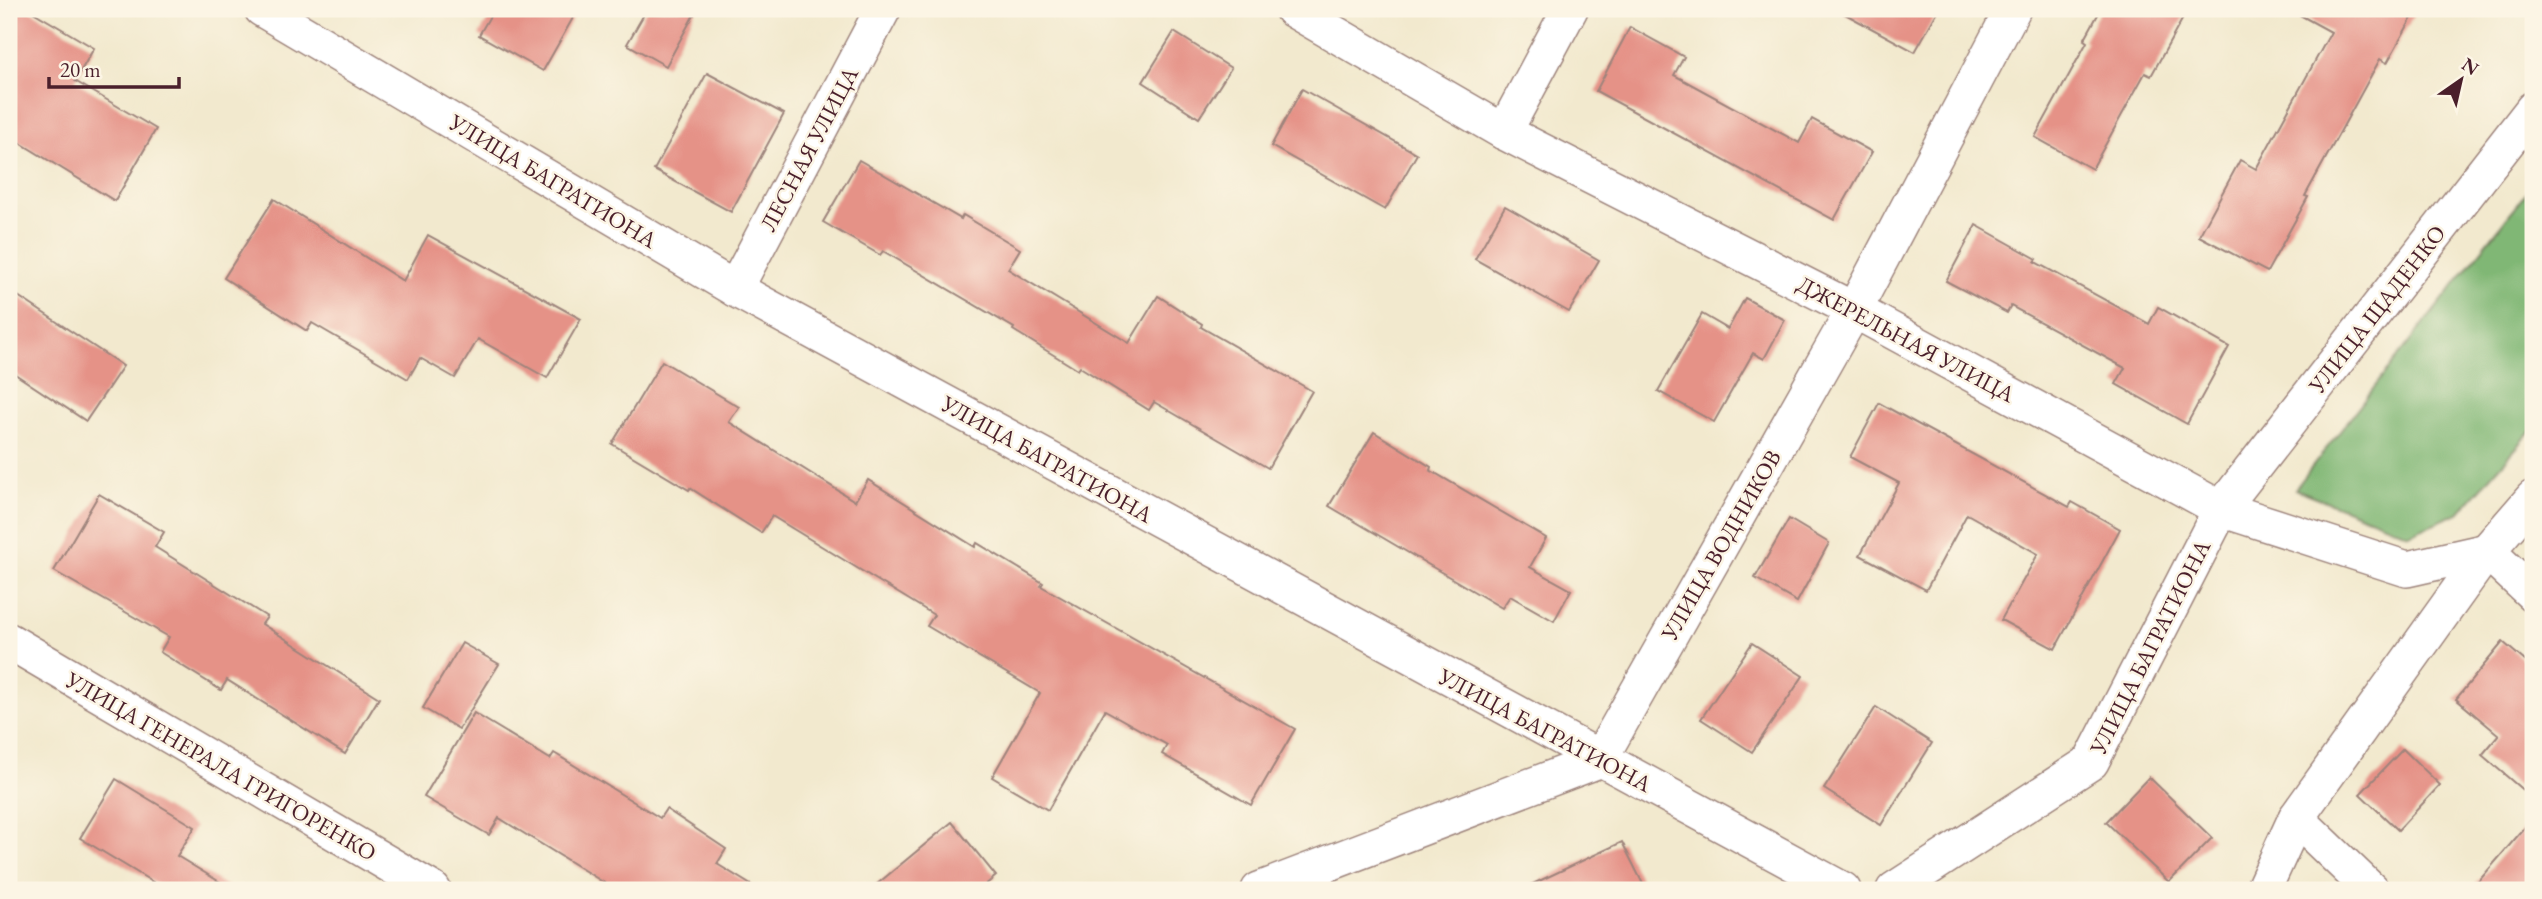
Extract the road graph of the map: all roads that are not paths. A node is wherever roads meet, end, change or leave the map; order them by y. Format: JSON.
{"nodes":[{"id":1,"x":262,"y":9,"type":"edge"},
{"id":2,"x":883,"y":9,"type":"edge"},
{"id":3,"x":1292,"y":9,"type":"edge"},
{"id":4,"x":1570,"y":9,"type":"edge"},
{"id":5,"x":2013,"y":9,"type":"edge"},
{"id":6,"x":2533,"y":109,"type":"edge"},
{"id":7,"x":1504,"y":132,"type":"junction"},
{"id":8,"x":735,"y":289,"type":"junction"},
{"id":9,"x":1854,"y":310,"type":"junction"},
{"id":10,"x":2533,"y":498,"type":"edge"},
{"id":11,"x":2221,"y":509,"type":"junction"},
{"id":12,"x":2487,"y":551,"type":"junction"},
{"id":13,"x":2533,"y":594,"type":"edge"},
{"id":14,"x":9,"y":641,"type":"edge"},
{"id":15,"x":1600,"y":760,"type":"junction"},
{"id":16,"x":2296,"y":818,"type":"junction"},
{"id":17,"x":433,"y":890,"type":"edge"},
{"id":18,"x":1259,"y":890,"type":"edge"},
{"id":19,"x":1843,"y":890,"type":"edge"},
{"id":20,"x":1894,"y":890,"type":"edge"},
{"id":21,"x":2263,"y":890,"type":"edge"},
{"id":22,"x":2371,"y":890,"type":"edge"}],
"edges":[{"from":1,"to":8,"type":"street","name":"УЛИЦА БАГРАТИОНА"},
{"from":2,"to":8,"type":"street","name":"ЛЕСНАЯ УЛИЦА"},
{"from":3,"to":7,"type":"street","name":"ДЖЕРЕЛЬНАЯ УЛИЦА"},
{"from":4,"to":7,"type":"street"},
{"from":5,"to":9,"type":"street","name":"УЛИЦА ВОДНИКОВ"},
{"from":6,"to":11,"type":"street","name":"УЛИЦА ЩАДЕНКО"},
{"from":7,"to":9,"type":"street","name":"ДЖЕРЕЛЬНАЯ УЛИЦА"},
{"from":8,"to":15,"type":"street","name":"УЛИЦА БАГРАТИОНА"},
{"from":9,"to":11,"type":"street","name":"ДЖЕРЕЛЬНАЯ УЛИЦА"},
{"from":9,"to":15,"type":"street","name":"УЛИЦА ВОДНИКОВ"},
{"from":10,"to":12,"type":"street"},
{"from":11,"to":12,"type":"street","name":"ДЖЕРЕЛЬНАЯ УЛИЦА"},
{"from":11,"to":20,"type":"street","name":"УЛИЦА БАГРАТИОНА"},
{"from":12,"to":13,"type":"street"},
{"from":12,"to":16,"type":"street"},
{"from":14,"to":17,"type":"street","name":"УЛИЦА ГЕНЕРАЛА ГРИГОРЕНКО"},
{"from":15,"to":18,"type":"street"},
{"from":15,"to":19,"type":"street","name":"УЛИЦА БАГРАТИОНА"},
{"from":16,"to":21,"type":"street"},
{"from":16,"to":22,"type":"street"}]}
